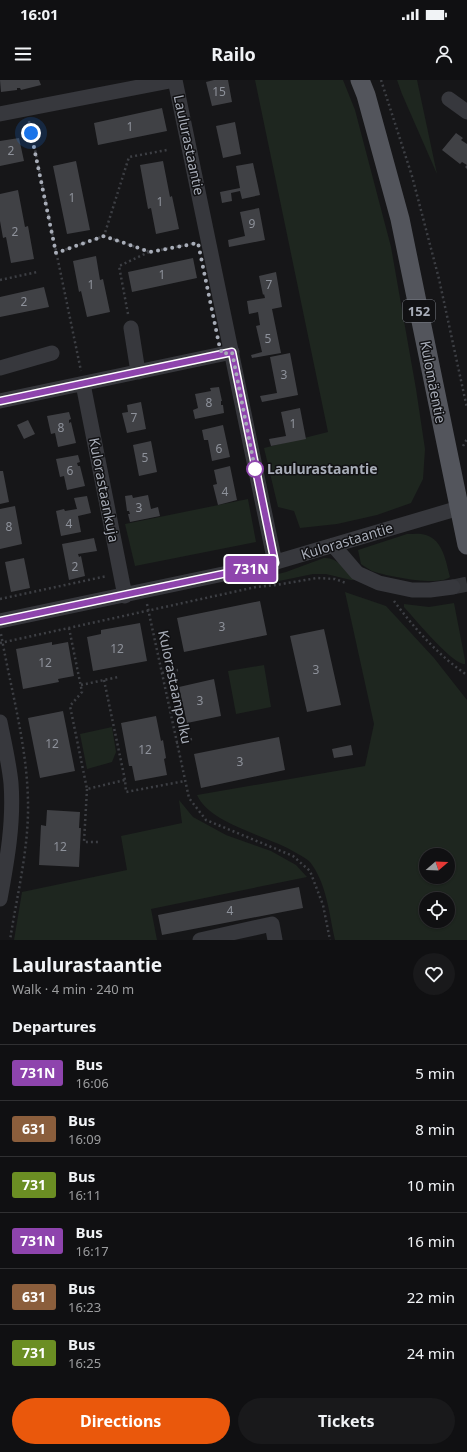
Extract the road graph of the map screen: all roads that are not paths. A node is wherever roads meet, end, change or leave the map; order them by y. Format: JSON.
{"nodes":[{"id":1,"x":175,"y":80,"type":"edge"},
{"id":2,"x":360,"y":80,"type":"edge"},
{"id":3,"x":449,"y":99,"type":"dead end"},
{"id":4,"x":467,"y":112,"type":"edge"},
{"id":5,"x":0,"y":114,"type":"edge"},
{"id":6,"x":131,"y":328,"type":"road end"},
{"id":7,"x":232,"y":352,"type":"junction"},
{"id":8,"x":52,"y":353,"type":"dead end"},
{"id":9,"x":0,"y":368,"type":"edge"},
{"id":10,"x":138,"y":372,"type":"junction"},
{"id":11,"x":83,"y":384,"type":"junction"},
{"id":12,"x":0,"y":401,"type":"edge"},
{"id":13,"x":459,"y":508,"type":"junction"},
{"id":14,"x":333,"y":545,"type":"junction"},
{"id":15,"x":467,"y":545,"type":"edge"},
{"id":16,"x":275,"y":563,"type":"junction"},
{"id":17,"x":453,"y":587,"type":"tunnel mouth"},
{"id":18,"x":125,"y":596,"type":"junction"},
{"id":19,"x":0,"y":621,"type":"edge"},
{"id":20,"x":0,"y":722,"type":"edge"},
{"id":21,"x":0,"y":899,"type":"edge"},
{"id":22,"x":200,"y":940,"type":"edge"},
{"id":23,"x":275,"y":940,"type":"edge"}],
"edges":[{"from":1,"to":5,"type":"street","name":"Laulurastaantie"},
{"from":1,"to":7,"type":"street","name":"Laulurastaantie"},
{"from":2,"to":13,"type":"main road","name":"Kulomäentie","number":"152"},
{"from":3,"to":4,"type":"street"},
{"from":6,"to":10,"type":"street"},
{"from":7,"to":10,"type":"street"},
{"from":7,"to":16,"type":"street","name":"Laulurastaantie"},
{"from":8,"to":9,"type":"street"},
{"from":10,"to":11,"type":"street"},
{"from":11,"to":12,"type":"street"},
{"from":11,"to":18,"type":"street","name":"Kulorastaankuja"},
{"from":13,"to":14,"type":"street","name":"Kulorastaantie"},
{"from":13,"to":15,"type":"main road","name":"Kulomäentie","number":"152"},
{"from":14,"to":16,"type":"street","name":"Kulorastaantie"},
{"from":14,"to":17,"type":"street"},
{"from":16,"to":18,"type":"street","name":"Kulorastaantie"},
{"from":18,"to":19,"type":"street","name":"Kulorastaantie"},
{"from":20,"to":21,"type":"street"},
{"from":22,"to":23,"type":"street"}]}
